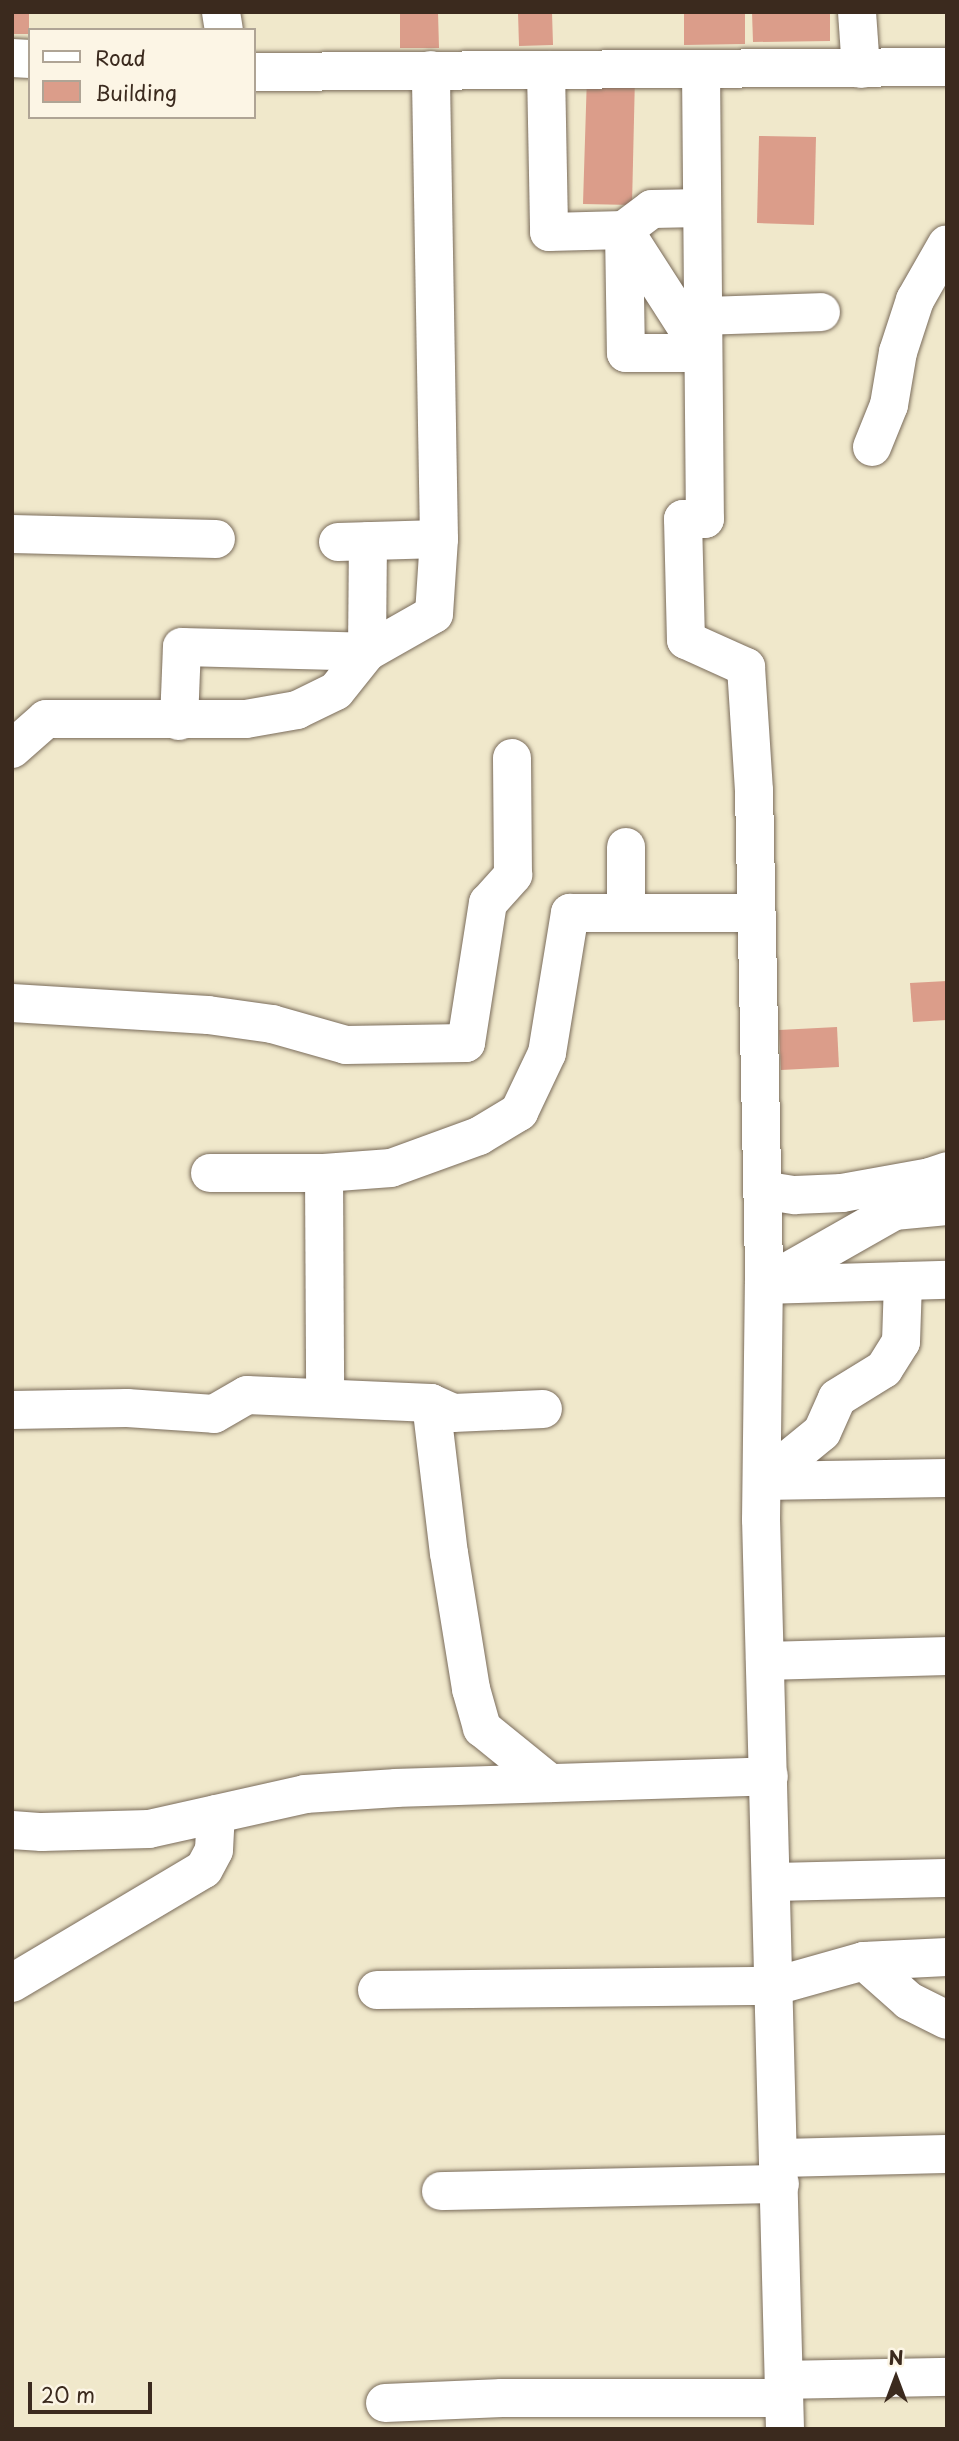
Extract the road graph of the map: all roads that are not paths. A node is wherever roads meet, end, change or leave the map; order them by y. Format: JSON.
{"nodes":[{"id":1,"x":857,"y":12,"type":"edge"},
{"id":2,"x":947,"y":67,"type":"edge"},
{"id":3,"x":701,"y":69,"type":"junction"},
{"id":4,"x":861,"y":69,"type":"junction"},
{"id":5,"x":430,"y":70,"type":"junction"},
{"id":6,"x":546,"y":70,"type":"junction"},
{"id":7,"x":256,"y":72,"type":"edge"},
{"id":8,"x":702,"y":208,"type":"junction"},
{"id":9,"x":624,"y":230,"type":"junction"},
{"id":10,"x":947,"y":244,"type":"edge"},
{"id":11,"x":821,"y":312,"type":"dead end"},
{"id":12,"x":703,"y":335,"type":"junction"},
{"id":13,"x":872,"y":447,"type":"dead end"},
{"id":14,"x":12,"y":534,"type":"edge"},
{"id":15,"x":216,"y":539,"type":"dead end"},
{"id":16,"x":439,"y":539,"type":"junction"},
{"id":17,"x":367,"y":652,"type":"junction"},
{"id":18,"x":180,"y":721,"type":"junction"},
{"id":19,"x":12,"y":749,"type":"edge"},
{"id":20,"x":512,"y":758,"type":"dead end"},
{"id":21,"x":626,"y":847,"type":"dead end"},
{"id":22,"x":626,"y":913,"type":"junction"},
{"id":23,"x":756,"y":913,"type":"junction"},
{"id":24,"x":12,"y":1003,"type":"edge"},
{"id":25,"x":947,"y":1171,"type":"edge"},
{"id":26,"x":210,"y":1173,"type":"dead end"},
{"id":27,"x":324,"y":1173,"type":"junction"},
{"id":28,"x":762,"y":1190,"type":"junction"},
{"id":29,"x":947,"y":1206,"type":"edge"},
{"id":30,"x":947,"y":1280,"type":"edge"},
{"id":31,"x":903,"y":1281,"type":"junction"},
{"id":32,"x":764,"y":1285,"type":"junction"},
{"id":33,"x":325,"y":1397,"type":"junction"},
{"id":34,"x":430,"y":1403,"type":"junction"},
{"id":35,"x":543,"y":1409,"type":"dead end"},
{"id":36,"x":12,"y":1410,"type":"edge"},
{"id":37,"x":947,"y":1478,"type":"edge"},
{"id":38,"x":762,"y":1481,"type":"junction"},
{"id":39,"x":947,"y":1656,"type":"edge"},
{"id":40,"x":765,"y":1661,"type":"junction"},
{"id":41,"x":496,"y":1742,"type":"junction"},
{"id":42,"x":769,"y":1776,"type":"junction"},
{"id":43,"x":550,"y":1783,"type":"junction"},
{"id":44,"x":467,"y":1786,"type":"junction"},
{"id":45,"x":216,"y":1814,"type":"junction"},
{"id":46,"x":12,"y":1829,"type":"edge"},
{"id":47,"x":947,"y":1878,"type":"edge"},
{"id":48,"x":772,"y":1882,"type":"junction"},
{"id":49,"x":947,"y":1957,"type":"edge"},
{"id":50,"x":864,"y":1961,"type":"junction"},
{"id":51,"x":12,"y":1983,"type":"edge"},
{"id":52,"x":775,"y":1986,"type":"junction"},
{"id":53,"x":377,"y":1990,"type":"dead end"},
{"id":54,"x":947,"y":2020,"type":"edge"},
{"id":55,"x":947,"y":2154,"type":"edge"},
{"id":56,"x":779,"y":2171,"type":"junction"},
{"id":57,"x":441,"y":2191,"type":"dead end"},
{"id":58,"x":947,"y":2377,"type":"edge"},
{"id":59,"x":784,"y":2402,"type":"edge"},
{"id":60,"x":385,"y":2403,"type":"dead end"}],
"edges":[{"from":1,"to":4,"type":"street"},
{"from":2,"to":4,"type":"street"},
{"from":3,"to":4,"type":"street"},
{"from":3,"to":6,"type":"street"},
{"from":3,"to":8,"type":"street"},
{"from":5,"to":6,"type":"street"},
{"from":5,"to":7,"type":"street"},
{"from":5,"to":16,"type":"street"},
{"from":6,"to":9,"type":"street"},
{"from":8,"to":9,"type":"street"},
{"from":8,"to":12,"type":"street"},
{"from":9,"to":12,"type":"street"},
{"from":9,"to":12,"type":"street"},
{"from":10,"to":13,"type":"street"},
{"from":11,"to":12,"type":"street"},
{"from":12,"to":23,"type":"street"},
{"from":14,"to":15,"type":"street"},
{"from":16,"to":17,"type":"street"},
{"from":16,"to":17,"type":"street"},
{"from":17,"to":18,"type":"street"},
{"from":17,"to":18,"type":"street"},
{"from":18,"to":19,"type":"street"},
{"from":20,"to":24,"type":"street"},
{"from":21,"to":22,"type":"street"},
{"from":22,"to":23,"type":"street"},
{"from":22,"to":27,"type":"street"},
{"from":23,"to":28,"type":"street"},
{"from":25,"to":28,"type":"street"},
{"from":26,"to":27,"type":"street"},
{"from":27,"to":33,"type":"street"},
{"from":28,"to":32,"type":"street"},
{"from":29,"to":32,"type":"street"},
{"from":30,"to":31,"type":"street"},
{"from":31,"to":32,"type":"street"},
{"from":31,"to":38,"type":"street"},
{"from":32,"to":38,"type":"street"},
{"from":33,"to":34,"type":"street"},
{"from":33,"to":36,"type":"street"},
{"from":34,"to":35,"type":"street"},
{"from":34,"to":41,"type":"street"},
{"from":37,"to":38,"type":"street"},
{"from":38,"to":40,"type":"street"},
{"from":39,"to":40,"type":"street"},
{"from":40,"to":42,"type":"street"},
{"from":41,"to":43,"type":"street"},
{"from":41,"to":44,"type":"street"},
{"from":42,"to":43,"type":"street"},
{"from":42,"to":48,"type":"street"},
{"from":43,"to":44,"type":"street"},
{"from":44,"to":45,"type":"street"},
{"from":45,"to":46,"type":"street"},
{"from":45,"to":51,"type":"street"},
{"from":47,"to":48,"type":"street"},
{"from":48,"to":52,"type":"street"},
{"from":49,"to":50,"type":"street"},
{"from":50,"to":52,"type":"street"},
{"from":50,"to":54,"type":"street"},
{"from":52,"to":53,"type":"street"},
{"from":52,"to":56,"type":"street"},
{"from":55,"to":56,"type":"street"},
{"from":56,"to":57,"type":"street"},
{"from":56,"to":59,"type":"street"},
{"from":58,"to":59,"type":"street"},
{"from":59,"to":60,"type":"street"}]}
